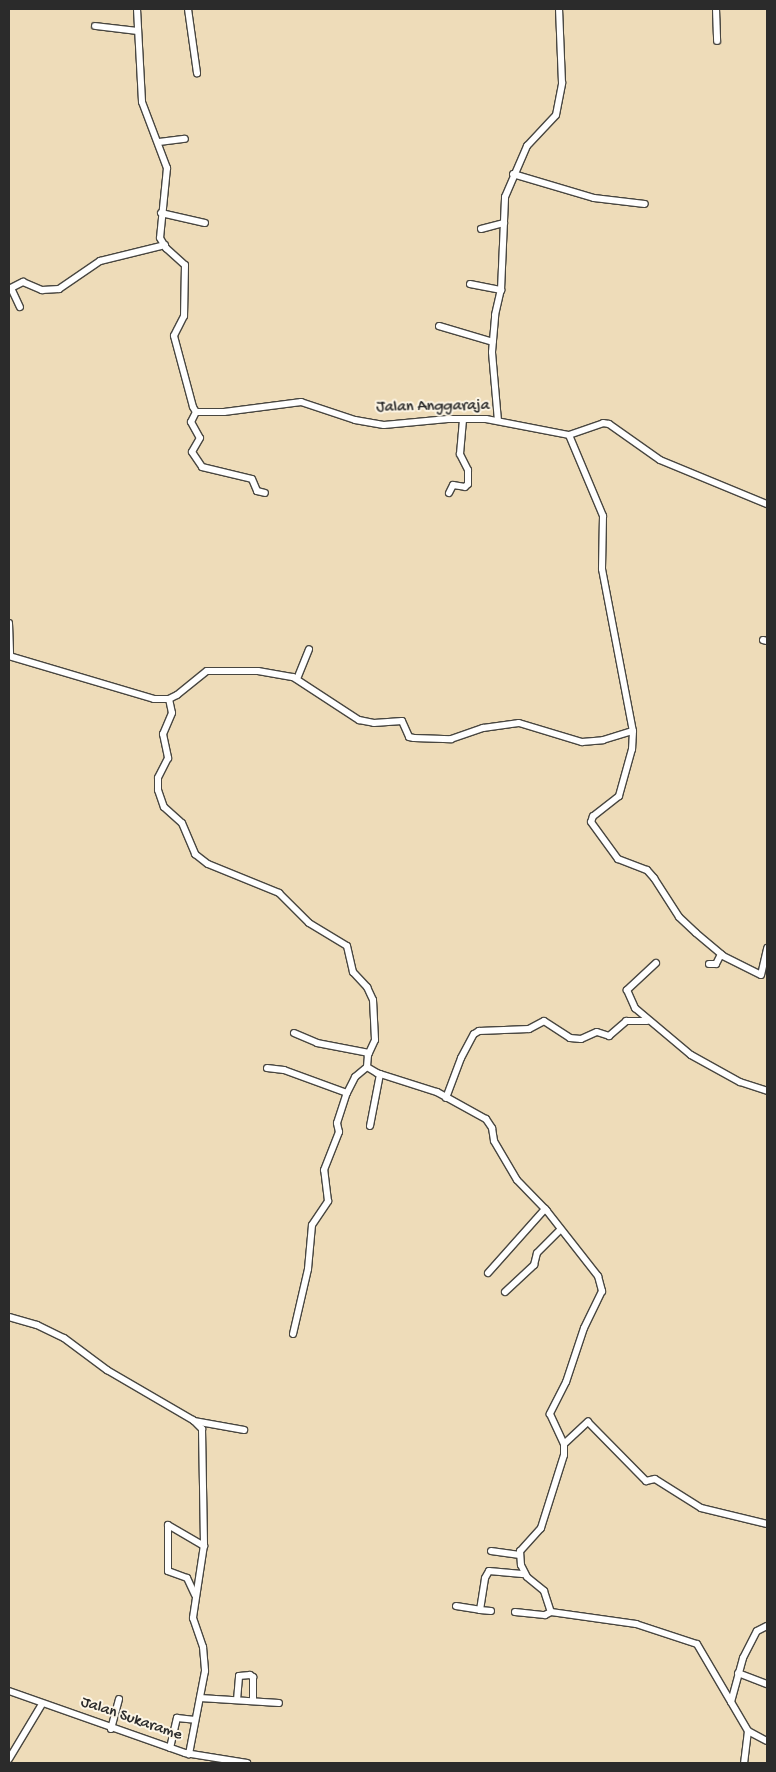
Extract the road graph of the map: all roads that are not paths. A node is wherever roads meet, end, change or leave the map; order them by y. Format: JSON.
{"nodes":[{"id":1,"x":137,"y":9,"type":"edge"},
{"id":2,"x":188,"y":9,"type":"edge"},
{"id":3,"x":559,"y":9,"type":"edge"},
{"id":4,"x":716,"y":9,"type":"edge"},
{"id":5,"x":95,"y":26,"type":"dead end"},
{"id":6,"x":137,"y":31,"type":"junction"},
{"id":7,"x":716,"y":41,"type":"dead end"},
{"id":8,"x":197,"y":72,"type":"dead end"},
{"id":9,"x":185,"y":139,"type":"dead end"},
{"id":10,"x":159,"y":142,"type":"junction"},
{"id":11,"x":513,"y":174,"type":"junction"},
{"id":12,"x":645,"y":204,"type":"dead end"},
{"id":13,"x":161,"y":213,"type":"junction"},
{"id":14,"x":205,"y":222,"type":"dead end"},
{"id":15,"x":504,"y":223,"type":"junction"},
{"id":16,"x":481,"y":228,"type":"dead end"},
{"id":17,"x":165,"y":246,"type":"junction"},
{"id":18,"x":470,"y":284,"type":"dead end"},
{"id":19,"x":10,"y":288,"type":"edge"},
{"id":20,"x":501,"y":290,"type":"junction"},
{"id":21,"x":20,"y":307,"type":"dead end"},
{"id":22,"x":439,"y":326,"type":"dead end"},
{"id":23,"x":493,"y":342,"type":"junction"},
{"id":24,"x":194,"y":415,"type":"junction"},
{"id":25,"x":463,"y":419,"type":"junction"},
{"id":26,"x":498,"y":421,"type":"junction"},
{"id":27,"x":572,"y":436,"type":"junction"},
{"id":28,"x":262,"y":493,"type":"dead end"},
{"id":29,"x":449,"y":493,"type":"dead end"},
{"id":30,"x":767,"y":504,"type":"edge"},
{"id":31,"x":9,"y":623,"type":"edge"},
{"id":32,"x":309,"y":649,"type":"dead end"},
{"id":33,"x":9,"y":656,"type":"edge"},
{"id":34,"x":297,"y":679,"type":"junction"},
{"id":35,"x":169,"y":699,"type":"junction"},
{"id":36,"x":633,"y":731,"type":"junction"},
{"id":37,"x":767,"y":948,"type":"edge"},
{"id":38,"x":721,"y":954,"type":"junction"},
{"id":39,"x":656,"y":963,"type":"dead end"},
{"id":40,"x":709,"y":964,"type":"dead end"},
{"id":41,"x":761,"y":975,"type":"junction"},
{"id":42,"x":767,"y":982,"type":"edge"},
{"id":43,"x":647,"y":1021,"type":"junction"},
{"id":44,"x":294,"y":1033,"type":"dead end"},
{"id":45,"x":369,"y":1053,"type":"junction"},
{"id":46,"x":367,"y":1067,"type":"junction"},
{"id":47,"x":267,"y":1068,"type":"dead end"},
{"id":48,"x":380,"y":1074,"type":"junction"},
{"id":49,"x":767,"y":1091,"type":"edge"},
{"id":50,"x":347,"y":1093,"type":"junction"},
{"id":51,"x":446,"y":1098,"type":"junction"},
{"id":52,"x":370,"y":1126,"type":"dead end"},
{"id":53,"x":545,"y":1209,"type":"junction"},
{"id":54,"x":560,"y":1230,"type":"junction"},
{"id":55,"x":488,"y":1273,"type":"dead end"},
{"id":56,"x":506,"y":1292,"type":"dead end"},
{"id":57,"x":9,"y":1317,"type":"edge"},
{"id":58,"x":293,"y":1334,"type":"dead end"},
{"id":59,"x":193,"y":1420,"type":"junction"},
{"id":60,"x":244,"y":1430,"type":"dead end"},
{"id":61,"x":564,"y":1444,"type":"junction"},
{"id":62,"x":767,"y":1524,"type":"edge"},
{"id":63,"x":204,"y":1546,"type":"junction"},
{"id":64,"x":491,"y":1551,"type":"dead end"},
{"id":65,"x":520,"y":1555,"type":"junction"},
{"id":66,"x":525,"y":1574,"type":"junction"},
{"id":67,"x":195,"y":1596,"type":"junction"},
{"id":68,"x":456,"y":1606,"type":"dead end"},
{"id":69,"x":480,"y":1610,"type":"junction"},
{"id":70,"x":491,"y":1611,"type":"dead end"},
{"id":71,"x":514,"y":1612,"type":"dead end"},
{"id":72,"x":551,"y":1612,"type":"junction"},
{"id":73,"x":767,"y":1626,"type":"edge"},
{"id":74,"x":738,"y":1673,"type":"junction"},
{"id":75,"x":767,"y":1684,"type":"edge"},
{"id":76,"x":9,"y":1691,"type":"edge"},
{"id":77,"x":200,"y":1698,"type":"junction"},
{"id":78,"x":119,"y":1699,"type":"dead end"},
{"id":79,"x":237,"y":1700,"type":"junction"},
{"id":80,"x":253,"y":1701,"type":"junction"},
{"id":81,"x":731,"y":1702,"type":"junction"},
{"id":82,"x":279,"y":1703,"type":"dead end"},
{"id":83,"x":42,"y":1704,"type":"junction"},
{"id":84,"x":196,"y":1720,"type":"junction"},
{"id":85,"x":111,"y":1728,"type":"junction"},
{"id":86,"x":748,"y":1731,"type":"junction"},
{"id":87,"x":767,"y":1741,"type":"edge"},
{"id":88,"x":170,"y":1748,"type":"junction"},
{"id":89,"x":190,"y":1754,"type":"junction"},
{"id":90,"x":9,"y":1759,"type":"edge"},
{"id":91,"x":247,"y":1763,"type":"edge"},
{"id":92,"x":744,"y":1763,"type":"edge"}],
"edges":[{"from":1,"to":6,"type":"street"},
{"from":2,"to":8,"type":"street"},
{"from":3,"to":11,"type":"street"},
{"from":4,"to":7,"type":"street"},
{"from":5,"to":6,"type":"street"},
{"from":6,"to":10,"type":"street"},
{"from":9,"to":10,"type":"street"},
{"from":10,"to":13,"type":"street"},
{"from":11,"to":12,"type":"street"},
{"from":11,"to":15,"type":"street"},
{"from":13,"to":14,"type":"street"},
{"from":13,"to":17,"type":"street"},
{"from":15,"to":16,"type":"street"},
{"from":15,"to":20,"type":"street"},
{"from":17,"to":19,"type":"street"},
{"from":17,"to":24,"type":"street"},
{"from":18,"to":20,"type":"street"},
{"from":19,"to":21,"type":"street"},
{"from":20,"to":23,"type":"street"},
{"from":22,"to":23,"type":"street"},
{"from":23,"to":26,"type":"street"},
{"from":24,"to":25,"type":"street","name":"Jalan Anggaraja"},
{"from":24,"to":28,"type":"street"},
{"from":25,"to":26,"type":"street","name":"Jalan Anggaraja"},
{"from":25,"to":29,"type":"street"},
{"from":26,"to":27,"type":"street","name":"Jalan Anggaraja"},
{"from":27,"to":30,"type":"street"},
{"from":27,"to":36,"type":"street"},
{"from":31,"to":33,"type":"street"},
{"from":32,"to":34,"type":"street"},
{"from":33,"to":35,"type":"street"},
{"from":34,"to":35,"type":"street"},
{"from":34,"to":36,"type":"street"},
{"from":35,"to":45,"type":"street"},
{"from":36,"to":38,"type":"street"},
{"from":37,"to":41,"type":"street"},
{"from":38,"to":40,"type":"street"},
{"from":38,"to":41,"type":"street"},
{"from":39,"to":43,"type":"street"},
{"from":41,"to":42,"type":"street"},
{"from":43,"to":49,"type":"street"},
{"from":43,"to":51,"type":"street"},
{"from":44,"to":45,"type":"street"},
{"from":45,"to":46,"type":"street"},
{"from":46,"to":48,"type":"street"},
{"from":46,"to":50,"type":"street"},
{"from":47,"to":50,"type":"street"},
{"from":48,"to":51,"type":"street"},
{"from":48,"to":52,"type":"street"},
{"from":50,"to":58,"type":"street"},
{"from":51,"to":53,"type":"street"},
{"from":53,"to":54,"type":"street"},
{"from":53,"to":55,"type":"street"},
{"from":54,"to":56,"type":"street"},
{"from":54,"to":61,"type":"street"},
{"from":57,"to":59,"type":"street"},
{"from":59,"to":60,"type":"street"},
{"from":59,"to":63,"type":"street"},
{"from":61,"to":62,"type":"street"},
{"from":61,"to":65,"type":"street"},
{"from":63,"to":67,"type":"street"},
{"from":63,"to":67,"type":"street"},
{"from":64,"to":65,"type":"street"},
{"from":65,"to":66,"type":"street"},
{"from":66,"to":69,"type":"street"},
{"from":66,"to":72,"type":"street"},
{"from":67,"to":77,"type":"street"},
{"from":68,"to":69,"type":"street"},
{"from":69,"to":70,"type":"street"},
{"from":71,"to":72,"type":"street"},
{"from":72,"to":81,"type":"street"},
{"from":73,"to":74,"type":"street"},
{"from":74,"to":75,"type":"street"},
{"from":74,"to":81,"type":"street"},
{"from":76,"to":83,"type":"street","name":"Jalan Sukarame"},
{"from":77,"to":79,"type":"street"},
{"from":77,"to":84,"type":"street"},
{"from":78,"to":85,"type":"street"},
{"from":79,"to":80,"type":"street"},
{"from":79,"to":80,"type":"street"},
{"from":80,"to":82,"type":"street"},
{"from":81,"to":86,"type":"street"},
{"from":83,"to":85,"type":"street","name":"Jalan Sukarame"},
{"from":83,"to":90,"type":"street"},
{"from":84,"to":88,"type":"street"},
{"from":84,"to":89,"type":"street"},
{"from":85,"to":88,"type":"street","name":"Jalan Sukarame"},
{"from":86,"to":87,"type":"street"},
{"from":86,"to":92,"type":"street"},
{"from":88,"to":89,"type":"street","name":"Jalan Sukarame"},
{"from":89,"to":91,"type":"street","name":"Jalan Sukarame"}]}
